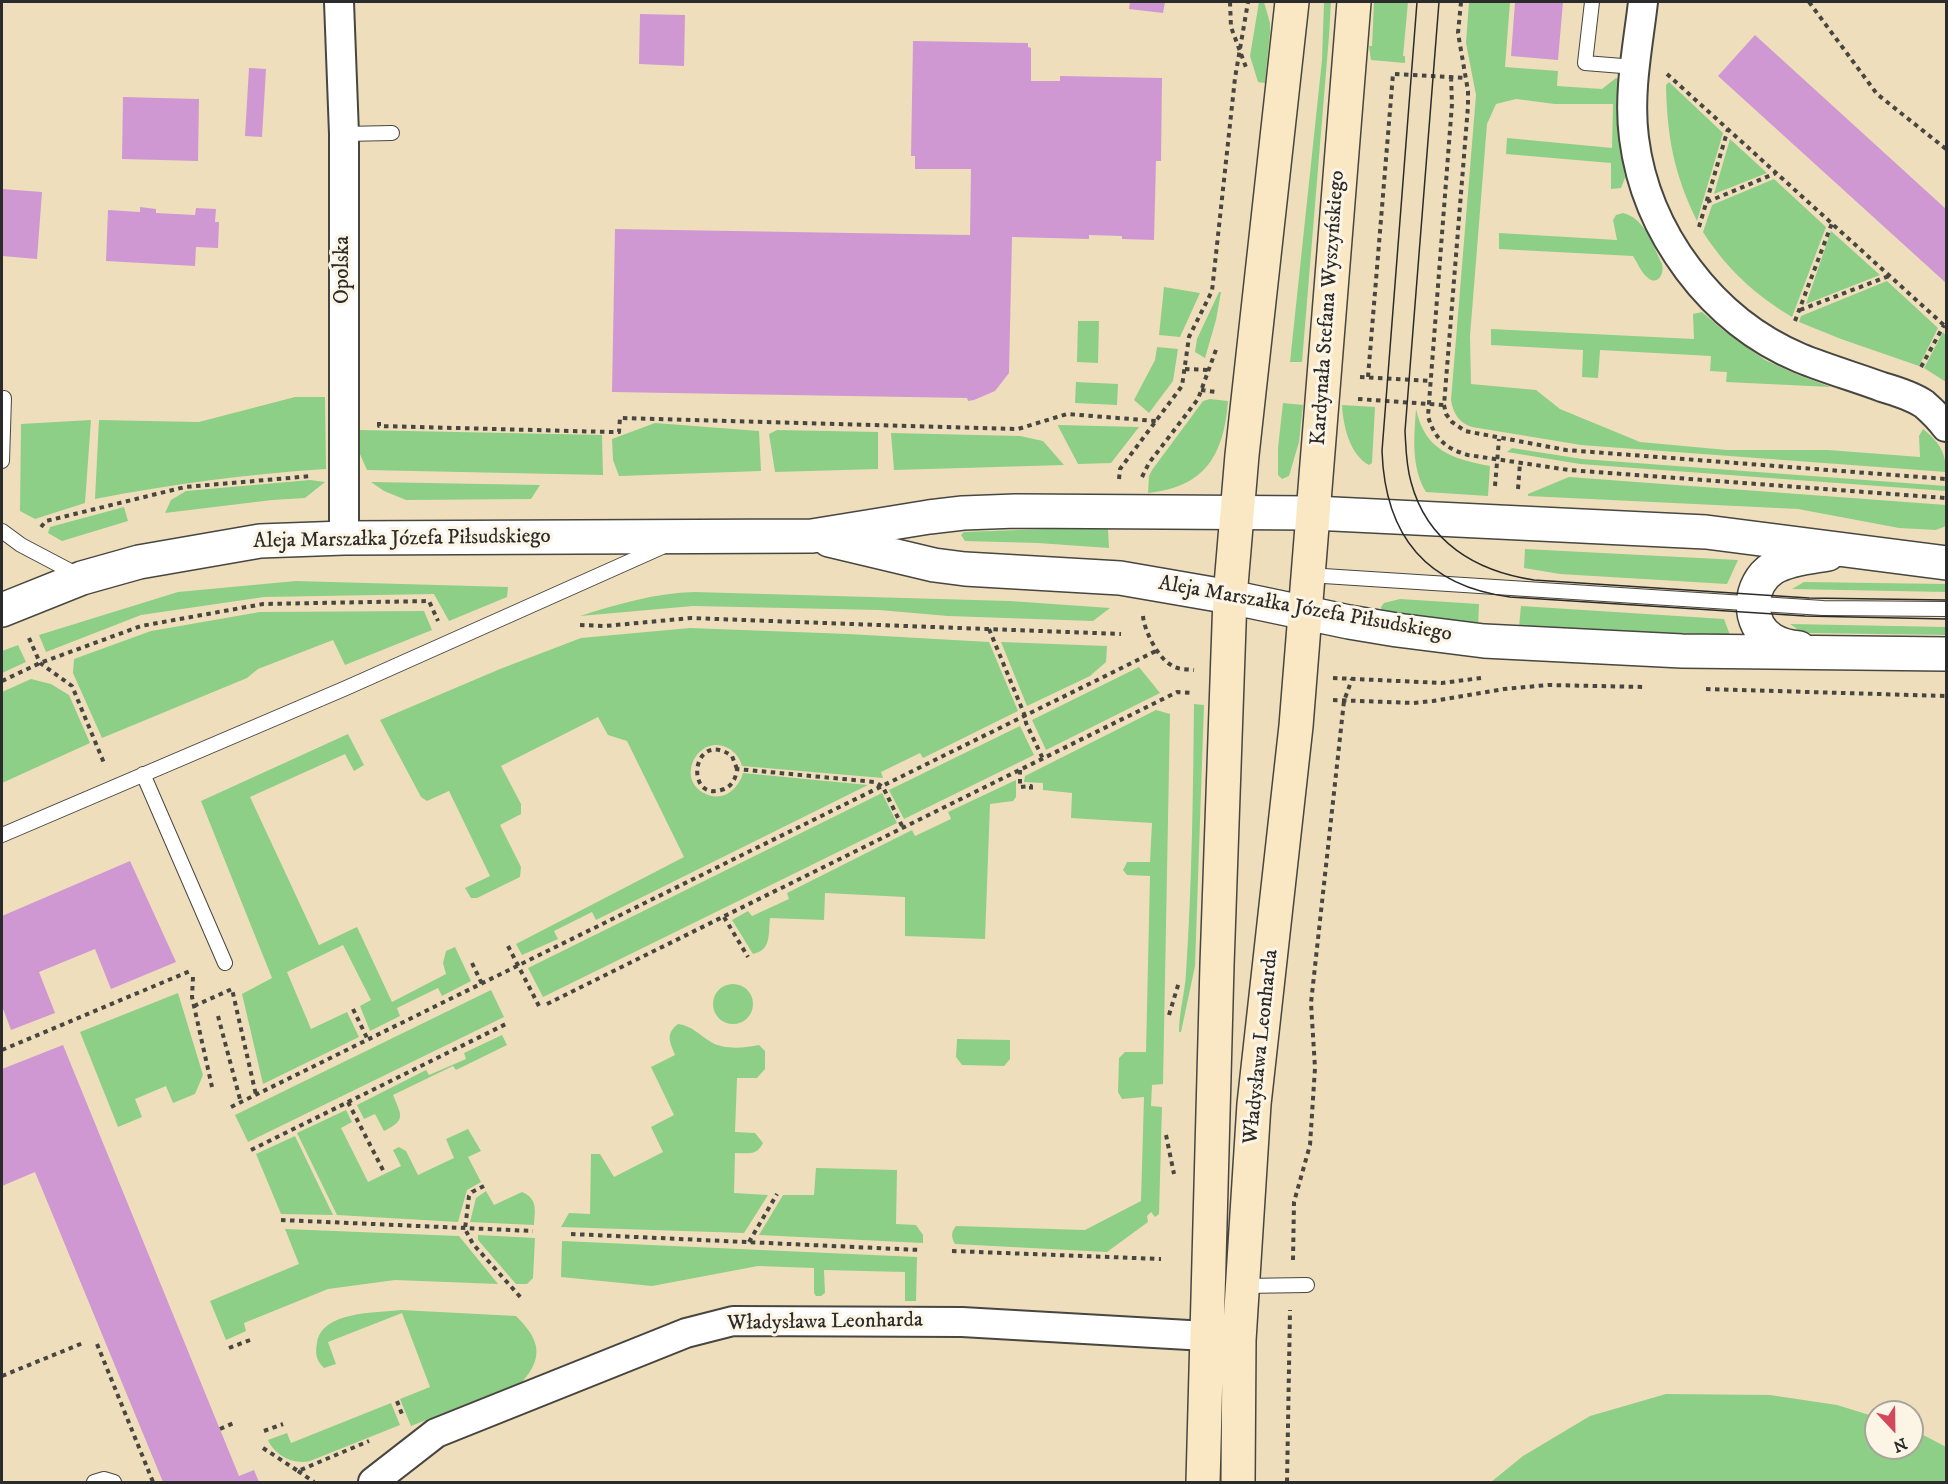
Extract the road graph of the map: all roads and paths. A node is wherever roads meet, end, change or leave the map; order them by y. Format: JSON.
{"nodes":[{"id":1,"x":339,"y":2,"type":"edge"},
{"id":2,"x":1230,"y":2,"type":"edge"},
{"id":3,"x":1248,"y":2,"type":"edge"},
{"id":4,"x":1354,"y":2,"type":"edge"},
{"id":5,"x":1461,"y":2,"type":"edge"},
{"id":6,"x":1592,"y":2,"type":"edge"},
{"id":7,"x":1643,"y":2,"type":"edge"},
{"id":8,"x":1809,"y":2,"type":"edge"},
{"id":9,"x":1291,"y":6,"type":"edge"},
{"id":10,"x":1240,"y":49,"type":"junction"},
{"id":11,"x":1648,"y":68,"type":"junction"},
{"id":12,"x":1250,"y":77,"type":"dead end"},
{"id":13,"x":1451,"y":77,"type":"junction"},
{"id":14,"x":1466,"y":78,"type":"junction"},
{"id":15,"x":1728,"y":129,"type":"junction"},
{"id":16,"x":392,"y":133,"type":"dead end"},
{"id":17,"x":344,"y":134,"type":"junction"},
{"id":18,"x":1947,"y":148,"type":"edge"},
{"id":19,"x":1776,"y":173,"type":"junction"},
{"id":20,"x":1707,"y":202,"type":"junction"},
{"id":21,"x":1832,"y":223,"type":"junction"},
{"id":22,"x":1692,"y":226,"type":"dead end"},
{"id":23,"x":1889,"y":276,"type":"junction"},
{"id":24,"x":1800,"y":310,"type":"junction"},
{"id":25,"x":1793,"y":326,"type":"dead end"},
{"id":26,"x":1945,"y":326,"type":"edge"},
{"id":27,"x":1218,"y":343,"type":"dead end"},
{"id":28,"x":1185,"y":369,"type":"junction"},
{"id":29,"x":1209,"y":370,"type":"junction"},
{"id":30,"x":1220,"y":370,"type":"dead end"},
{"id":31,"x":1917,"y":374,"type":"dead end"},
{"id":32,"x":1351,"y":376,"type":"dead end"},
{"id":33,"x":1368,"y":377,"type":"junction"},
{"id":34,"x":1431,"y":381,"type":"junction"},
{"id":35,"x":4,"y":398,"type":"dead end"},
{"id":36,"x":1353,"y":399,"type":"dead end"},
{"id":37,"x":1429,"y":403,"type":"junction"},
{"id":38,"x":1444,"y":405,"type":"junction"},
{"id":39,"x":379,"y":418,"type":"dead end"},
{"id":40,"x":1156,"y":421,"type":"junction"},
{"id":41,"x":1947,"y":427,"type":"edge"},
{"id":42,"x":1499,"y":439,"type":"junction"},
{"id":43,"x":1497,"y":459,"type":"junction"},
{"id":44,"x":2,"y":461,"type":"edge"},
{"id":45,"x":1520,"y":463,"type":"junction"},
{"id":46,"x":313,"y":476,"type":"dead end"},
{"id":47,"x":1947,"y":479,"type":"edge"},
{"id":48,"x":1119,"y":480,"type":"dead end"},
{"id":49,"x":1141,"y":484,"type":"dead end"},
{"id":50,"x":1495,"y":496,"type":"dead end"},
{"id":51,"x":1517,"y":497,"type":"dead end"},
{"id":52,"x":1947,"y":498,"type":"edge"},
{"id":53,"x":1236,"y":512,"type":"junction"},
{"id":54,"x":1313,"y":513,"type":"junction"},
{"id":55,"x":2,"y":531,"type":"edge"},
{"id":56,"x":35,"y":533,"type":"dead end"},
{"id":57,"x":686,"y":536,"type":"junction"},
{"id":58,"x":812,"y":536,"type":"junction"},
{"id":59,"x":344,"y":538,"type":"junction"},
{"id":60,"x":1847,"y":549,"type":"junction"},
{"id":61,"x":1947,"y":563,"type":"edge"},
{"id":62,"x":1308,"y":575,"type":"junction"},
{"id":63,"x":82,"y":578,"type":"junction"},
{"id":64,"x":1230,"y":597,"type":"junction"},
{"id":65,"x":1753,"y":604,"type":"junction"},
{"id":66,"x":1947,"y":609,"type":"edge"},
{"id":67,"x":2,"y":610,"type":"edge"},
{"id":68,"x":1143,"y":611,"type":"dead end"},
{"id":69,"x":1305,"y":614,"type":"junction"},
{"id":70,"x":580,"y":625,"type":"dead end"},
{"id":71,"x":989,"y":629,"type":"junction"},
{"id":72,"x":1121,"y":634,"type":"dead end"},
{"id":73,"x":29,"y":639,"type":"dead end"},
{"id":74,"x":448,"y":643,"type":"junction"},
{"id":75,"x":1158,"y":650,"type":"junction"},
{"id":76,"x":1821,"y":652,"type":"junction"},
{"id":77,"x":1947,"y":654,"type":"edge"},
{"id":78,"x":40,"y":663,"type":"junction"},
{"id":79,"x":1197,"y":670,"type":"dead end"},
{"id":80,"x":1352,"y":679,"type":"dead end"},
{"id":81,"x":2,"y":681,"type":"edge"},
{"id":82,"x":1649,"y":687,"type":"dead end"},
{"id":83,"x":1696,"y":689,"type":"dead end"},
{"id":84,"x":1198,"y":693,"type":"dead end"},
{"id":85,"x":1947,"y":696,"type":"edge"},
{"id":86,"x":1332,"y":700,"type":"dead end"},
{"id":87,"x":1344,"y":701,"type":"junction"},
{"id":88,"x":1026,"y":716,"type":"junction"},
{"id":89,"x":1043,"y":759,"type":"junction"},
{"id":90,"x":104,"y":764,"type":"dead end"},
{"id":91,"x":737,"y":769,"type":"junction"},
{"id":92,"x":1020,"y":770,"type":"junction"},
{"id":93,"x":143,"y":774,"type":"junction"},
{"id":94,"x":883,"y":787,"type":"junction"},
{"id":95,"x":1031,"y":791,"type":"dead end"},
{"id":96,"x":903,"y":828,"type":"junction"},
{"id":97,"x":2,"y":835,"type":"edge"},
{"id":98,"x":724,"y":917,"type":"junction"},
{"id":99,"x":508,"y":946,"type":"dead end"},
{"id":100,"x":748,"y":957,"type":"dead end"},
{"id":101,"x":225,"y":963,"type":"dead end"},
{"id":102,"x":472,"y":963,"type":"dead end"},
{"id":103,"x":519,"y":967,"type":"junction"},
{"id":104,"x":190,"y":971,"type":"dead end"},
{"id":105,"x":192,"y":977,"type":"dead end"},
{"id":106,"x":482,"y":984,"type":"junction"},
{"id":107,"x":547,"y":1004,"type":"dead end"},
{"id":108,"x":194,"y":1006,"type":"junction"},
{"id":109,"x":540,"y":1008,"type":"dead end"},
{"id":110,"x":353,"y":1010,"type":"dead end"},
{"id":111,"x":218,"y":1016,"type":"dead end"},
{"id":112,"x":508,"y":1023,"type":"dead end"},
{"id":113,"x":368,"y":1040,"type":"junction"},
{"id":114,"x":2,"y":1050,"type":"edge"},
{"id":115,"x":212,"y":1087,"type":"dead end"},
{"id":116,"x":256,"y":1095,"type":"junction"},
{"id":117,"x":348,"y":1102,"type":"junction"},
{"id":118,"x":241,"y":1103,"type":"junction"},
{"id":119,"x":231,"y":1107,"type":"dead end"},
{"id":120,"x":1166,"y":1135,"type":"dead end"},
{"id":121,"x":251,"y":1150,"type":"dead end"},
{"id":122,"x":385,"y":1174,"type":"dead end"},
{"id":123,"x":1175,"y":1180,"type":"dead end"},
{"id":124,"x":484,"y":1186,"type":"dead end"},
{"id":125,"x":777,"y":1194,"type":"dead end"},
{"id":126,"x":281,"y":1220,"type":"dead end"},
{"id":127,"x":465,"y":1229,"type":"junction"},
{"id":128,"x":533,"y":1231,"type":"dead end"},
{"id":129,"x":571,"y":1234,"type":"dead end"},
{"id":130,"x":749,"y":1242,"type":"junction"},
{"id":131,"x":920,"y":1250,"type":"dead end"},
{"id":132,"x":952,"y":1251,"type":"dead end"},
{"id":133,"x":1161,"y":1259,"type":"dead end"},
{"id":134,"x":1293,"y":1266,"type":"dead end"},
{"id":135,"x":1307,"y":1285,"type":"dead end"},
{"id":136,"x":1243,"y":1286,"type":"junction"},
{"id":137,"x":524,"y":1300,"type":"dead end"},
{"id":138,"x":1291,"y":1300,"type":"dead end"},
{"id":139,"x":1206,"y":1336,"type":"junction"},
{"id":140,"x":250,"y":1340,"type":"dead end"},
{"id":141,"x":83,"y":1343,"type":"dead end"},
{"id":142,"x":97,"y":1344,"type":"dead end"},
{"id":143,"x":229,"y":1348,"type":"dead end"},
{"id":144,"x":2,"y":1376,"type":"edge"},
{"id":145,"x":397,"y":1401,"type":"dead end"},
{"id":146,"x":236,"y":1422,"type":"dead end"},
{"id":147,"x":283,"y":1424,"type":"dead end"},
{"id":148,"x":406,"y":1425,"type":"dead end"},
{"id":149,"x":220,"y":1429,"type":"dead end"},
{"id":150,"x":264,"y":1431,"type":"dead end"},
{"id":151,"x":374,"y":1439,"type":"dead end"},
{"id":152,"x":263,"y":1448,"type":"dead end"},
{"id":153,"x":298,"y":1471,"type":"junction"},
{"id":154,"x":94,"y":1482,"type":"edge"},
{"id":155,"x":114,"y":1482,"type":"edge"},
{"id":156,"x":153,"y":1482,"type":"edge"},
{"id":157,"x":314,"y":1482,"type":"edge"},
{"id":158,"x":373,"y":1482,"type":"edge"},
{"id":159,"x":1203,"y":1482,"type":"edge"},
{"id":160,"x":1238,"y":1482,"type":"edge"},
{"id":161,"x":1287,"y":1482,"type":"edge"}],
"edges":[{"from":1,"to":17,"type":"street","name":"Opolska"},
{"from":2,"to":10,"type":"path"},
{"from":3,"to":10,"type":"path"},
{"from":4,"to":54,"type":"main road","name":"Kardynała Stefana Wyszyńskiego"},
{"from":5,"to":14,"type":"path"},
{"from":6,"to":11,"type":"lane"},
{"from":7,"to":11,"type":"street"},
{"from":8,"to":18,"type":"path"},
{"from":9,"to":53,"type":"main road"},
{"from":10,"to":12,"type":"path"},
{"from":10,"to":28,"type":"path"},
{"from":11,"to":15,"type":"path"},
{"from":11,"to":41,"type":"street"},
{"from":13,"to":14,"type":"path"},
{"from":13,"to":33,"type":"path"},
{"from":13,"to":34,"type":"path"},
{"from":14,"to":38,"type":"path"},
{"from":15,"to":19,"type":"path"},
{"from":15,"to":20,"type":"path"},
{"from":16,"to":17,"type":"lane"},
{"from":17,"to":59,"type":"street","name":"Opolska"},
{"from":19,"to":20,"type":"path"},
{"from":19,"to":21,"type":"path"},
{"from":20,"to":22,"type":"path"},
{"from":21,"to":23,"type":"path"},
{"from":21,"to":24,"type":"path"},
{"from":23,"to":24,"type":"path"},
{"from":23,"to":26,"type":"path"},
{"from":24,"to":25,"type":"path"},
{"from":26,"to":31,"type":"path"},
{"from":27,"to":29,"type":"path"},
{"from":28,"to":29,"type":"path"},
{"from":28,"to":40,"type":"path"},
{"from":29,"to":30,"type":"path"},
{"from":29,"to":49,"type":"path"},
{"from":32,"to":33,"type":"path"},
{"from":33,"to":34,"type":"path"},
{"from":34,"to":37,"type":"path"},
{"from":35,"to":44,"type":"lane"},
{"from":36,"to":37,"type":"path"},
{"from":37,"to":38,"type":"path"},
{"from":37,"to":43,"type":"path"},
{"from":38,"to":42,"type":"path"},
{"from":39,"to":40,"type":"path"},
{"from":40,"to":48,"type":"path"},
{"from":42,"to":43,"type":"path"},
{"from":42,"to":47,"type":"path"},
{"from":43,"to":45,"type":"path"},
{"from":43,"to":50,"type":"path"},
{"from":45,"to":51,"type":"path"},
{"from":45,"to":52,"type":"path"},
{"from":46,"to":56,"type":"path"},
{"from":53,"to":54,"type":"street","name":"Aleja Marszałka Józefa Piłsudskiego"},
{"from":53,"to":58,"type":"street","name":"Aleja Marszałka Józefa Piłsudskiego"},
{"from":53,"to":64,"type":"main road"},
{"from":54,"to":60,"type":"street","name":"Aleja Marszałka Józefa Piłsudskiego"},
{"from":54,"to":62,"type":"main road","name":"Kardynała Stefana Wyszyńskiego"},
{"from":55,"to":63,"type":"lane"},
{"from":57,"to":58,"type":"street","name":"Aleja Marszałka Józefa Piłsudskiego"},
{"from":57,"to":59,"type":"street","name":"Aleja Marszałka Józefa Piłsudskiego"},
{"from":57,"to":74,"type":"lane"},
{"from":58,"to":64,"type":"street","name":"Aleja Marszałka Józefa Piłsudskiego"},
{"from":59,"to":63,"type":"street","name":"Aleja Marszałka Józefa Piłsudskiego"},
{"from":60,"to":61,"type":"street","name":"Aleja Marszałka Józefa Piłsudskiego"},
{"from":60,"to":65,"type":"street"},
{"from":62,"to":65,"type":"lane"},
{"from":62,"to":69,"type":"main road","name":"Kardynała Stefana Wyszyńskiego"},
{"from":63,"to":67,"type":"street","name":"Aleja Marszałka Józefa Piłsudskiego"},
{"from":64,"to":69,"type":"street","name":"Aleja Marszałka Józefa Piłsudskiego"},
{"from":64,"to":139,"type":"main road","name":"Władysława Leonharda"},
{"from":65,"to":66,"type":"lane"},
{"from":65,"to":76,"type":"street"},
{"from":68,"to":75,"type":"path"},
{"from":69,"to":76,"type":"street","name":"Aleja Marszałka Józefa Piłsudskiego"},
{"from":69,"to":136,"type":"main road","name":"Władysława Leonharda"},
{"from":70,"to":71,"type":"path"},
{"from":71,"to":72,"type":"path"},
{"from":71,"to":88,"type":"path"},
{"from":73,"to":78,"type":"path"},
{"from":74,"to":78,"type":"path"},
{"from":74,"to":93,"type":"lane"},
{"from":75,"to":79,"type":"path"},
{"from":75,"to":88,"type":"path"},
{"from":76,"to":77,"type":"street","name":"Aleja Marszałka Józefa Piłsudskiego"},
{"from":78,"to":81,"type":"path"},
{"from":78,"to":90,"type":"path"},
{"from":80,"to":87,"type":"path"},
{"from":82,"to":87,"type":"path"},
{"from":83,"to":85,"type":"path"},
{"from":84,"to":89,"type":"path"},
{"from":86,"to":87,"type":"path"},
{"from":87,"to":134,"type":"path"},
{"from":88,"to":89,"type":"path"},
{"from":88,"to":94,"type":"path"},
{"from":89,"to":92,"type":"path"},
{"from":91,"to":91,"type":"path"},
{"from":91,"to":94,"type":"path"},
{"from":92,"to":95,"type":"path"},
{"from":92,"to":96,"type":"path"},
{"from":93,"to":97,"type":"lane"},
{"from":93,"to":101,"type":"lane"},
{"from":94,"to":96,"type":"path"},
{"from":94,"to":103,"type":"path"},
{"from":96,"to":98,"type":"path"},
{"from":98,"to":100,"type":"path"},
{"from":98,"to":107,"type":"path"},
{"from":99,"to":103,"type":"path"},
{"from":102,"to":106,"type":"path"},
{"from":103,"to":106,"type":"path"},
{"from":103,"to":109,"type":"path"},
{"from":104,"to":114,"type":"path"},
{"from":105,"to":108,"type":"path"},
{"from":106,"to":113,"type":"path"},
{"from":108,"to":115,"type":"path"},
{"from":108,"to":116,"type":"path"},
{"from":110,"to":113,"type":"path"},
{"from":111,"to":118,"type":"path"},
{"from":112,"to":117,"type":"path"},
{"from":113,"to":116,"type":"path"},
{"from":116,"to":118,"type":"path"},
{"from":117,"to":121,"type":"path"},
{"from":117,"to":122,"type":"path"},
{"from":118,"to":119,"type":"path"},
{"from":120,"to":123,"type":"path"},
{"from":124,"to":127,"type":"path"},
{"from":125,"to":130,"type":"path"},
{"from":126,"to":127,"type":"path"},
{"from":127,"to":128,"type":"path"},
{"from":127,"to":137,"type":"path"},
{"from":129,"to":130,"type":"path"},
{"from":130,"to":131,"type":"path"},
{"from":132,"to":133,"type":"path"},
{"from":135,"to":136,"type":"lane"},
{"from":136,"to":160,"type":"main road","name":"Władysława Leonharda"},
{"from":138,"to":161,"type":"path"},
{"from":139,"to":158,"type":"street","name":"Władysława Leonharda"},
{"from":139,"to":159,"type":"main road","name":"Władysława Leonharda"},
{"from":140,"to":143,"type":"path"},
{"from":141,"to":144,"type":"path"},
{"from":142,"to":156,"type":"path"},
{"from":145,"to":148,"type":"path"},
{"from":146,"to":149,"type":"path"},
{"from":147,"to":150,"type":"path"},
{"from":151,"to":153,"type":"path"},
{"from":152,"to":153,"type":"path"},
{"from":153,"to":157,"type":"path"},
{"from":154,"to":155,"type":"lane"}]}
